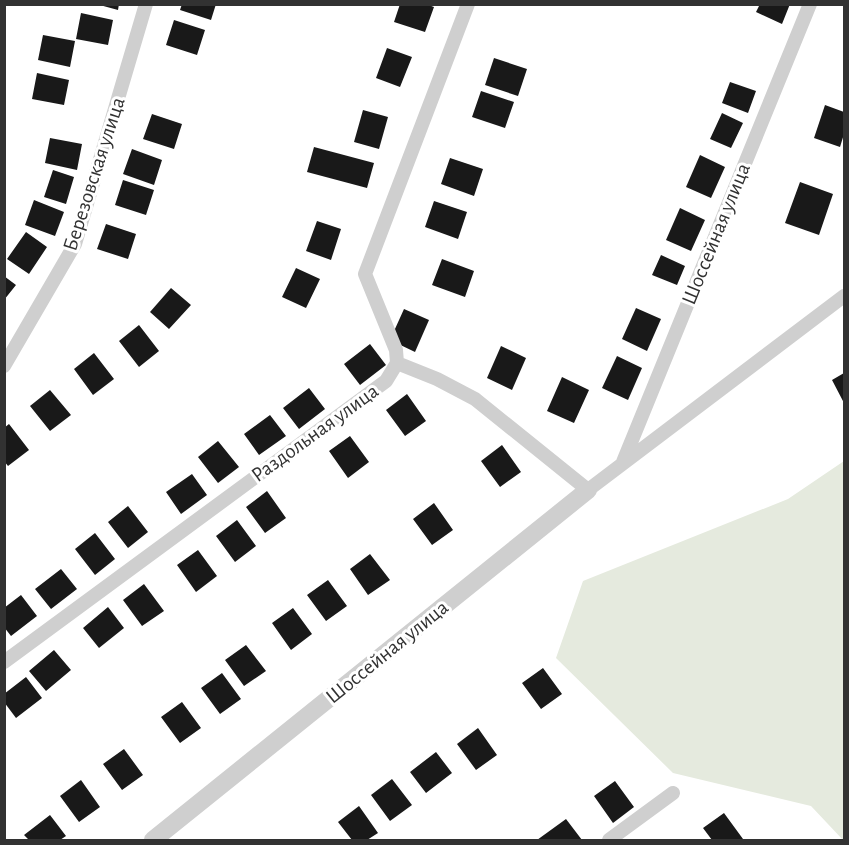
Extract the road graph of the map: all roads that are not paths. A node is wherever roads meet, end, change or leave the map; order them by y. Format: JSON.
{"nodes":[{"id":1,"x":146,"y":4,"type":"edge"},
{"id":2,"x":468,"y":4,"type":"edge"},
{"id":3,"x":810,"y":4,"type":"edge"},
{"id":4,"x":844,"y":296,"type":"edge"},
{"id":5,"x":397,"y":363,"type":"junction"},
{"id":6,"x":4,"y":366,"type":"edge"},
{"id":7,"x":622,"y":464,"type":"junction"},
{"id":8,"x":588,"y":490,"type":"junction"},
{"id":9,"x":4,"y":662,"type":"edge"},
{"id":10,"x":673,"y":793,"type":"dead end"},
{"id":11,"x":153,"y":840,"type":"edge"},
{"id":12,"x":609,"y":840,"type":"edge"}],
"edges":[{"from":1,"to":6,"type":"street","name":"Березовская улица"},
{"from":2,"to":5,"type":"street"},
{"from":3,"to":7,"type":"street","name":"Шоссейная улица"},
{"from":4,"to":7,"type":"street","name":"Шоссейная улица"},
{"from":5,"to":8,"type":"street"},
{"from":5,"to":9,"type":"street","name":"Раздольная улица"},
{"from":7,"to":8,"type":"street","name":"Шоссейная улица"},
{"from":8,"to":11,"type":"street","name":"Шоссейная улица"},
{"from":10,"to":12,"type":"street"}]}
